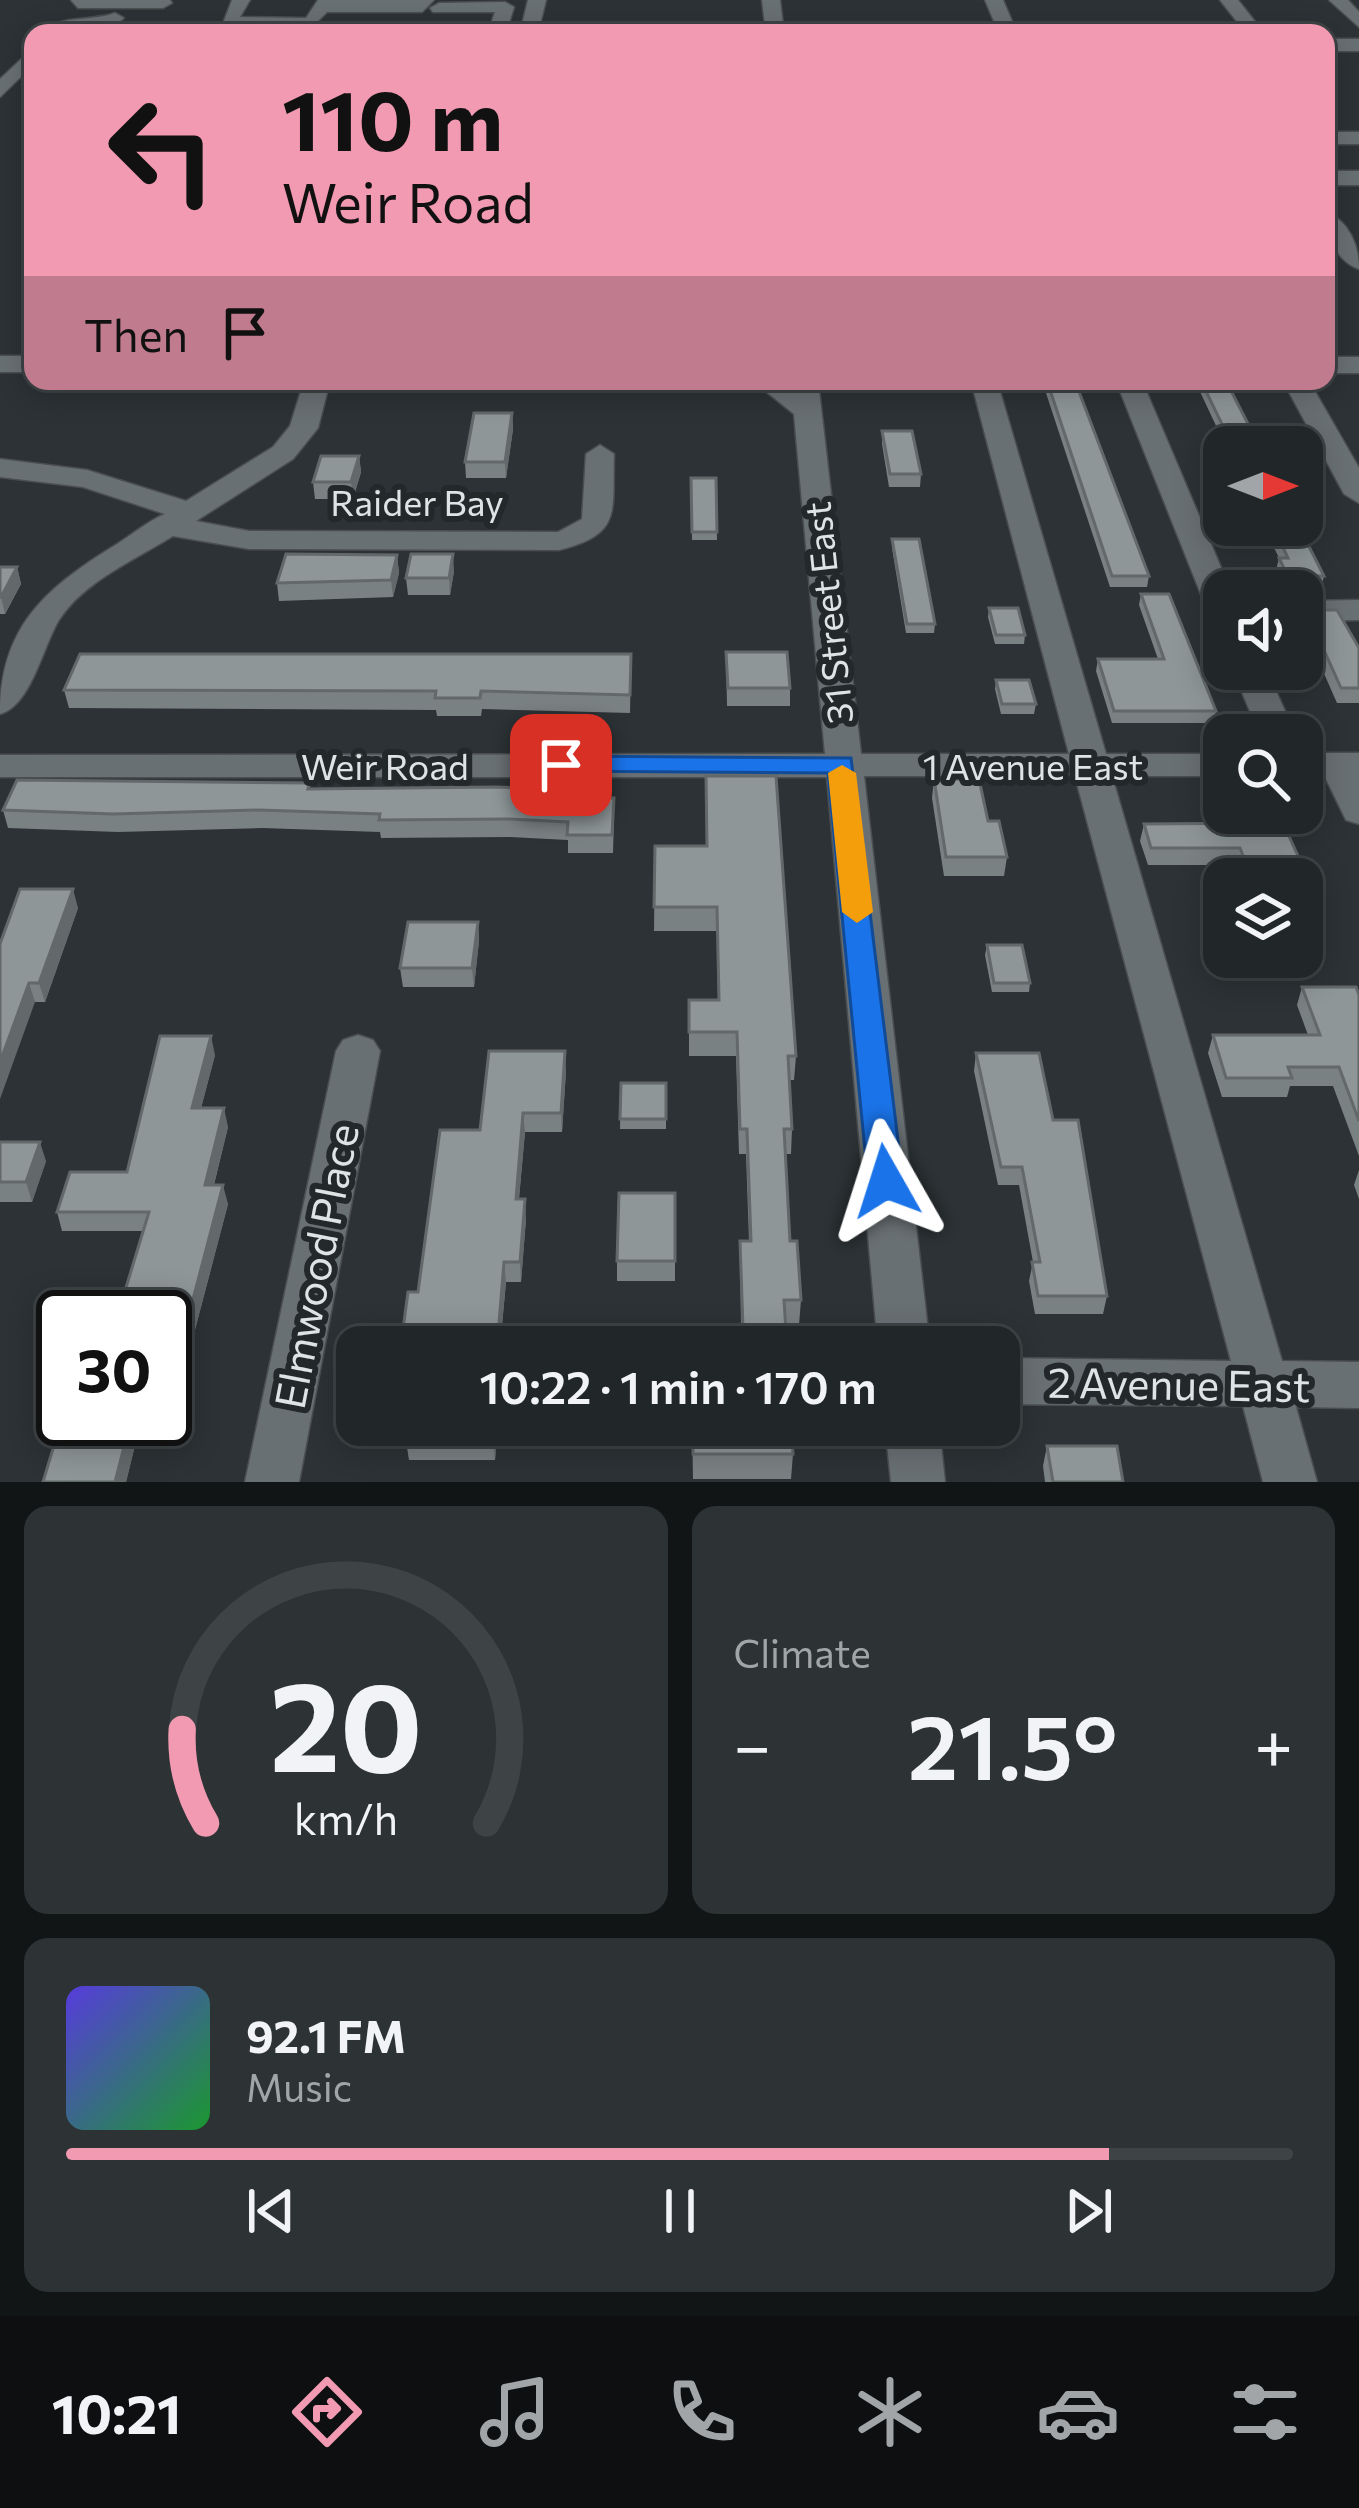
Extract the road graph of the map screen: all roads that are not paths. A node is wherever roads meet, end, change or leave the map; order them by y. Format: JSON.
{"nodes":[{"id":1,"x":241,"y":0,"type":"edge"},
{"id":2,"x":1229,"y":0,"type":"edge"},
{"id":3,"x":1338,"y":0,"type":"edge"},
{"id":4,"x":79,"y":2,"type":"edge"},
{"id":5,"x":127,"y":4,"type":"junction"},
{"id":6,"x":163,"y":4,"type":"dead end"},
{"id":7,"x":330,"y":4,"type":"edge"},
{"id":8,"x":429,"y":5,"type":"edge"},
{"id":9,"x":401,"y":8,"type":"junction"},
{"id":10,"x":1359,"y":22,"type":"edge"},
{"id":11,"x":110,"y":24,"type":"edge"},
{"id":12,"x":395,"y":24,"type":"edge"},
{"id":13,"x":500,"y":24,"type":"edge"},
{"id":14,"x":1248,"y":24,"type":"edge"},
{"id":15,"x":24,"y":73,"type":"edge"},
{"id":16,"x":0,"y":91,"type":"edge"},
{"id":17,"x":1335,"y":241,"type":"edge"},
{"id":18,"x":1359,"y":262,"type":"edge"},
{"id":19,"x":315,"y":390,"type":"edge"},
{"id":20,"x":986,"y":390,"type":"edge"},
{"id":21,"x":1133,"y":390,"type":"edge"},
{"id":22,"x":1301,"y":390,"type":"edge"},
{"id":23,"x":806,"y":396,"type":"edge"},
{"id":24,"x":600,"y":454,"type":"dead end"},
{"id":25,"x":0,"y":468,"type":"edge"},
{"id":26,"x":1359,"y":494,"type":"edge"},
{"id":27,"x":176,"y":518,"type":"junction"},
{"id":28,"x":1207,"y":570,"type":"edge"},
{"id":29,"x":1359,"y":610,"type":"edge"},
{"id":30,"x":1323,"y":611,"type":"edge"},
{"id":31,"x":9,"y":667,"type":"edge"},
{"id":32,"x":0,"y":703,"type":"edge"},
{"id":33,"x":842,"y":764,"type":"junction"},
{"id":34,"x":1203,"y":764,"type":"edge"},
{"id":35,"x":1333,"y":764,"type":"edge"},
{"id":36,"x":1090,"y":765,"type":"junction"},
{"id":37,"x":0,"y":766,"type":"edge"},
{"id":38,"x":1359,"y":812,"type":"edge"},
{"id":39,"x":358,"y":1051,"type":"dead end"},
{"id":40,"x":902,"y":1326,"type":"edge"},
{"id":41,"x":1020,"y":1381,"type":"edge"},
{"id":42,"x":1262,"y":1383,"type":"junction"},
{"id":43,"x":1359,"y":1385,"type":"edge"},
{"id":44,"x":914,"y":1446,"type":"edge"},
{"id":45,"x":272,"y":1482,"type":"edge"},
{"id":46,"x":918,"y":1482,"type":"edge"},
{"id":47,"x":1290,"y":1482,"type":"edge"}],
"edges":[{"from":1,"to":7,"type":"street"},
{"from":2,"to":14,"type":"street"},
{"from":3,"to":10,"type":"street"},
{"from":4,"to":5,"type":"street"},
{"from":5,"to":6,"type":"street"},
{"from":5,"to":11,"type":"street"},
{"from":7,"to":9,"type":"street"},
{"from":8,"to":9,"type":"street"},
{"from":8,"to":13,"type":"street"},
{"from":9,"to":12,"type":"street"},
{"from":15,"to":16,"type":"street"},
{"from":17,"to":18,"type":"street"},
{"from":19,"to":27,"type":"street"},
{"from":20,"to":36,"type":"street"},
{"from":21,"to":28,"type":"street"},
{"from":22,"to":26,"type":"street"},
{"from":23,"to":33,"type":"street","name":"31 Street East"},
{"from":24,"to":27,"type":"street","name":"Raider Bay"},
{"from":25,"to":27,"type":"street"},
{"from":27,"to":31,"type":"street"},
{"from":29,"to":30,"type":"street"},
{"from":31,"to":32,"type":"street"},
{"from":33,"to":36,"type":"street","name":"1 Avenue East"},
{"from":33,"to":37,"type":"street","name":"Weir Road"},
{"from":33,"to":40,"type":"street","name":"31 Street East"},
{"from":34,"to":36,"type":"street","name":"1 Avenue East"},
{"from":35,"to":38,"type":"street"},
{"from":36,"to":42,"type":"street"},
{"from":39,"to":45,"type":"street","name":"Elmwood Place"},
{"from":41,"to":42,"type":"street","name":"2 Avenue East"},
{"from":42,"to":43,"type":"street","name":"2 Avenue East"},
{"from":42,"to":47,"type":"street"},
{"from":44,"to":46,"type":"street"}]}
